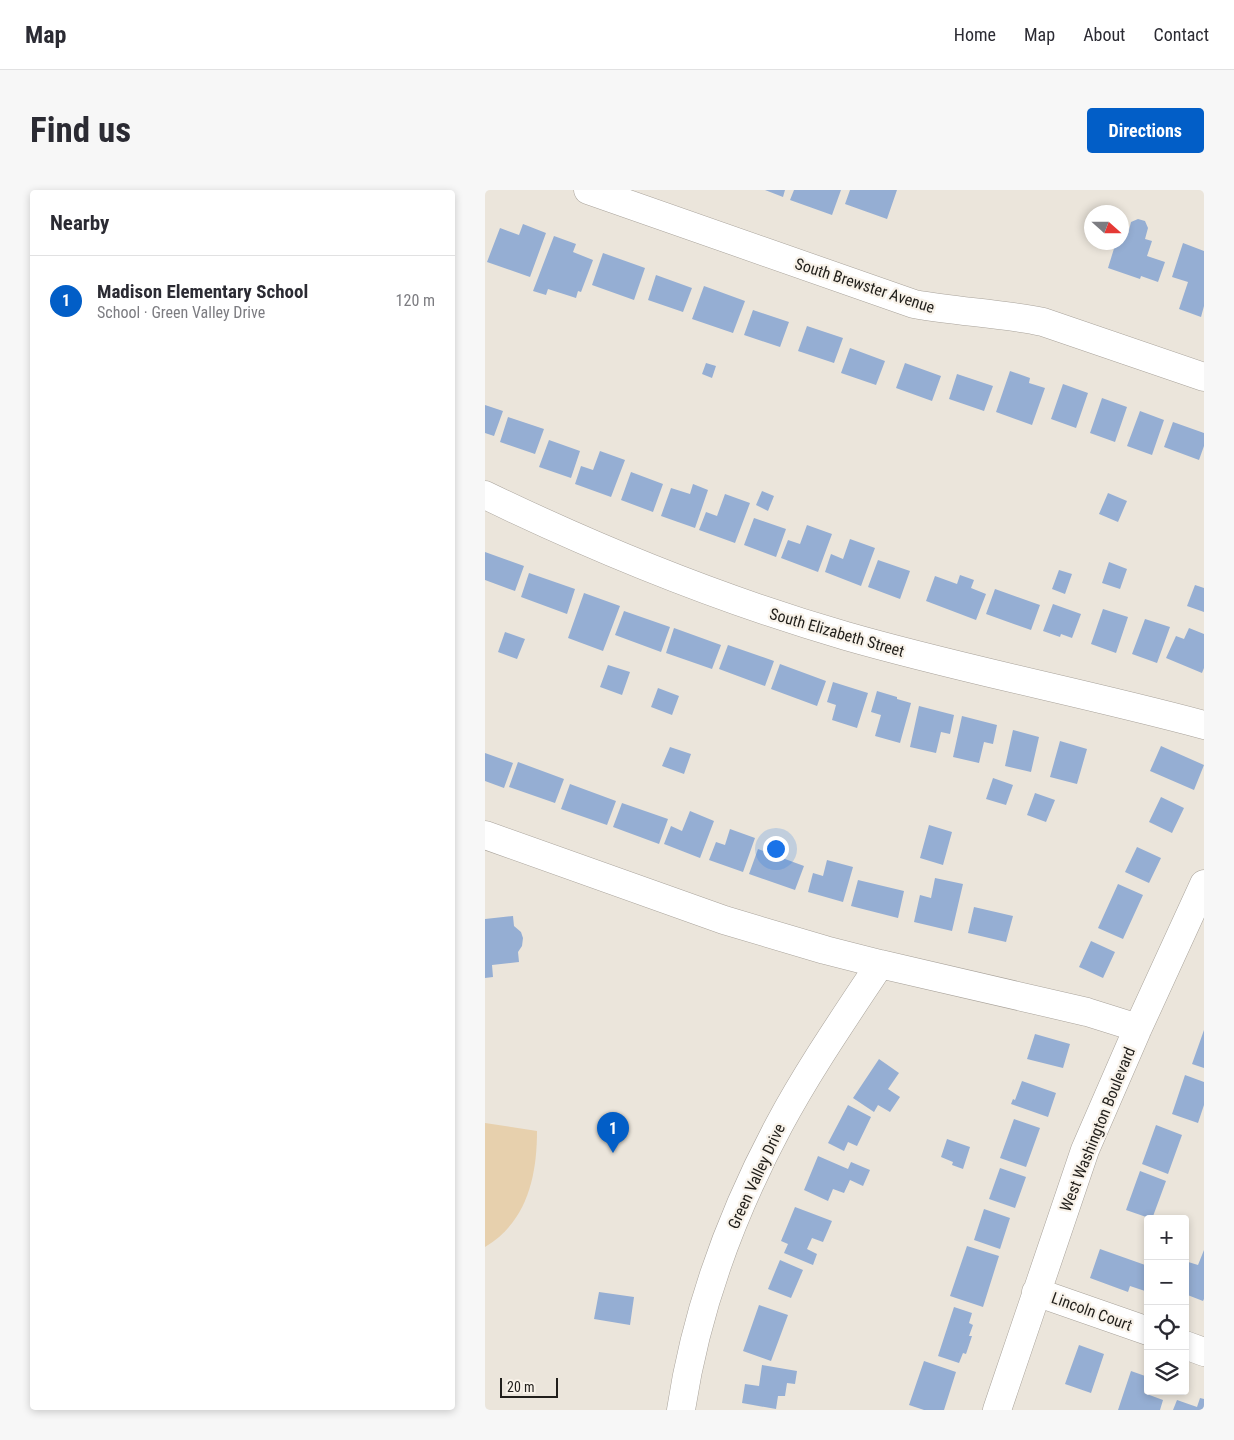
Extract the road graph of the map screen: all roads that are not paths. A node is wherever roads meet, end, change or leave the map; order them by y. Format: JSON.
{"nodes":[{"id":1,"x":588,"y":190,"type":"edge"},
{"id":2,"x":1204,"y":377,"type":"edge"},
{"id":3,"x":485,"y":495,"type":"edge"},
{"id":4,"x":1204,"y":725,"type":"edge"},
{"id":5,"x":485,"y":835,"type":"edge"},
{"id":6,"x":1204,"y":884,"type":"edge"},
{"id":7,"x":880,"y":964,"type":"junction"},
{"id":8,"x":1138,"y":1028,"type":"junction"},
{"id":9,"x":1036,"y":1292,"type":"junction"},
{"id":10,"x":1144,"y":1330,"type":"edge"},
{"id":11,"x":1189,"y":1346,"type":"edge"},
{"id":12,"x":1204,"y":1352,"type":"edge"},
{"id":13,"x":681,"y":1410,"type":"edge"},
{"id":14,"x":997,"y":1410,"type":"edge"}],
"edges":[{"from":1,"to":2,"type":"street","name":"South Brewster Avenue"},
{"from":3,"to":4,"type":"street","name":"South Elizabeth Street"},
{"from":5,"to":7,"type":"street"},
{"from":6,"to":8,"type":"street","name":"West Washington Boulevard"},
{"from":7,"to":8,"type":"street"},
{"from":7,"to":13,"type":"street","name":"Green Valley Drive"},
{"from":8,"to":9,"type":"street","name":"West Washington Boulevard"},
{"from":9,"to":10,"type":"street","name":"Lincoln Court"},
{"from":9,"to":14,"type":"street","name":"West Washington Boulevard"},
{"from":11,"to":12,"type":"street"}]}
